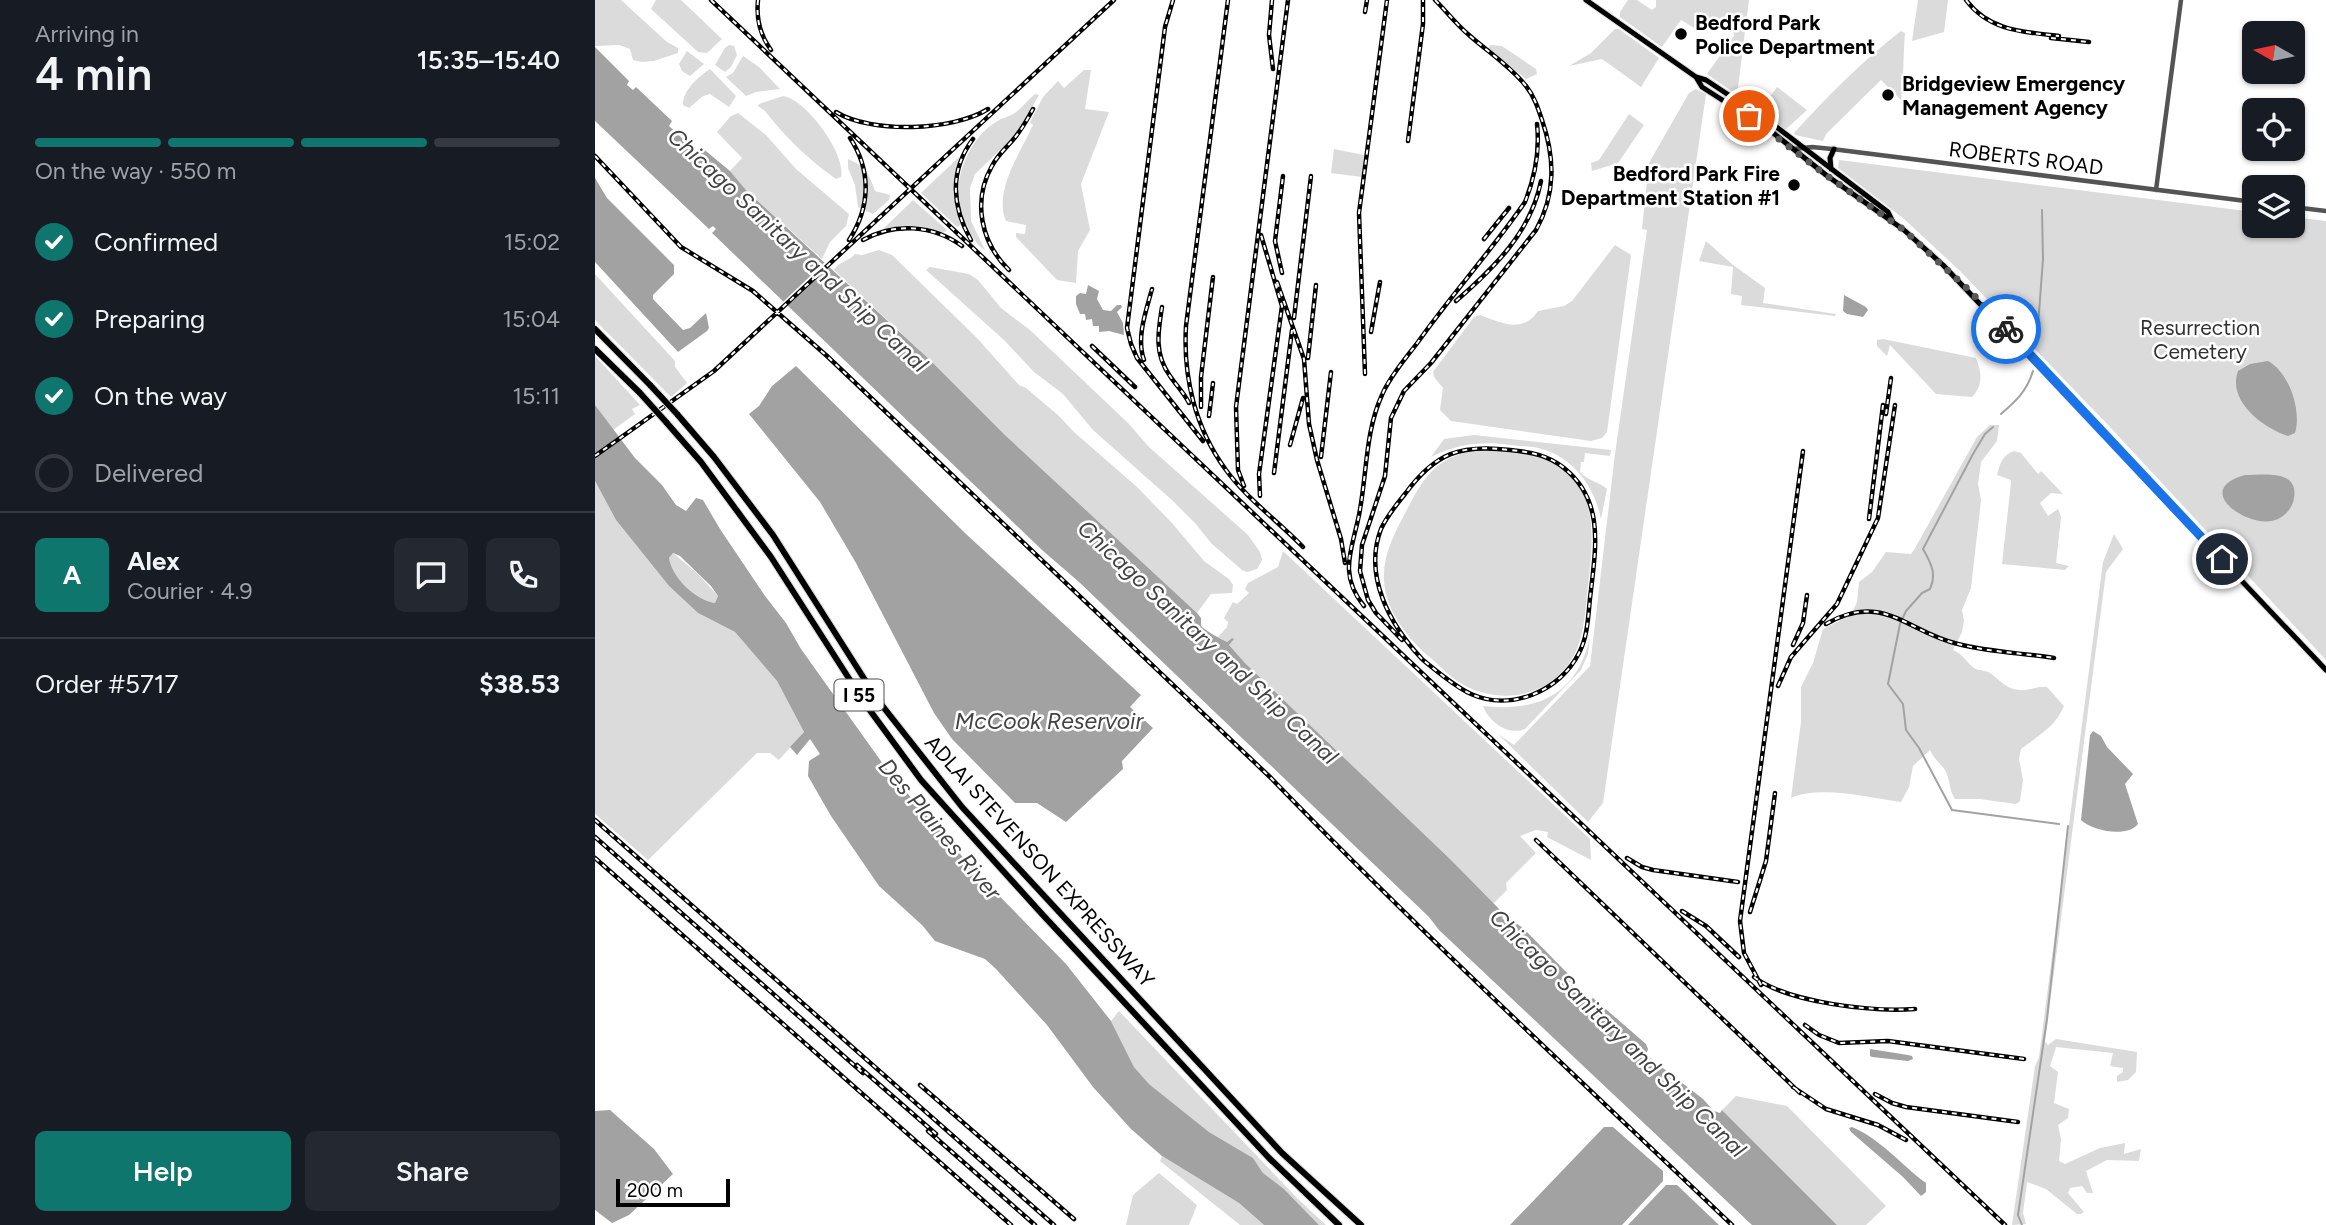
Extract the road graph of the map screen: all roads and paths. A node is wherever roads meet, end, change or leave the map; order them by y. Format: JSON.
{"nodes":[{"id":1,"x":1586,"y":0,"type":"edge"},
{"id":2,"x":2181,"y":0,"type":"edge"},
{"id":3,"x":1696,"y":77,"type":"junction"},
{"id":4,"x":1793,"y":149,"type":"junction"},
{"id":5,"x":1804,"y":149,"type":"junction"},
{"id":6,"x":1834,"y":149,"type":"junction"},
{"id":7,"x":1831,"y":169,"type":"junction"},
{"id":8,"x":2156,"y":190,"type":"junction"},
{"id":9,"x":2242,"y":201,"type":"edge"},
{"id":10,"x":2305,"y":208,"type":"edge"},
{"id":11,"x":2326,"y":211,"type":"edge"},
{"id":12,"x":1893,"y":222,"type":"junction"},
{"id":13,"x":595,"y":329,"type":"edge"},
{"id":14,"x":595,"y":349,"type":"edge"},
{"id":15,"x":2326,"y":670,"type":"edge"},
{"id":16,"x":1339,"y":1225,"type":"edge"},
{"id":17,"x":1361,"y":1225,"type":"edge"}],
"edges":[{"from":1,"to":3,"type":"main road"},
{"from":2,"to":8,"type":"street"},
{"from":3,"to":4,"type":"main road"},
{"from":3,"to":5,"type":"main road"},
{"from":4,"to":5,"type":"street","name":"ROBERTS ROAD"},
{"from":4,"to":12,"type":"main road"},
{"from":5,"to":6,"type":"street","name":"ROBERTS ROAD"},
{"from":5,"to":7,"type":"main road"},
{"from":6,"to":7,"type":"main road"},
{"from":6,"to":8,"type":"street","name":"ROBERTS ROAD"},
{"from":7,"to":12,"type":"main road"},
{"from":8,"to":9,"type":"street","name":"ROBERTS ROAD"},
{"from":10,"to":11,"type":"street"},
{"from":12,"to":15,"type":"main road"},
{"from":13,"to":17,"type":"highway","name":"ADLAI STEVENSON EXPRESSWAY","number":"I 55","bridge":true},
{"from":14,"to":16,"type":"highway","name":"ADLAI STEVENSON EXPRESSWAY","number":"I 55","bridge":true}]}
